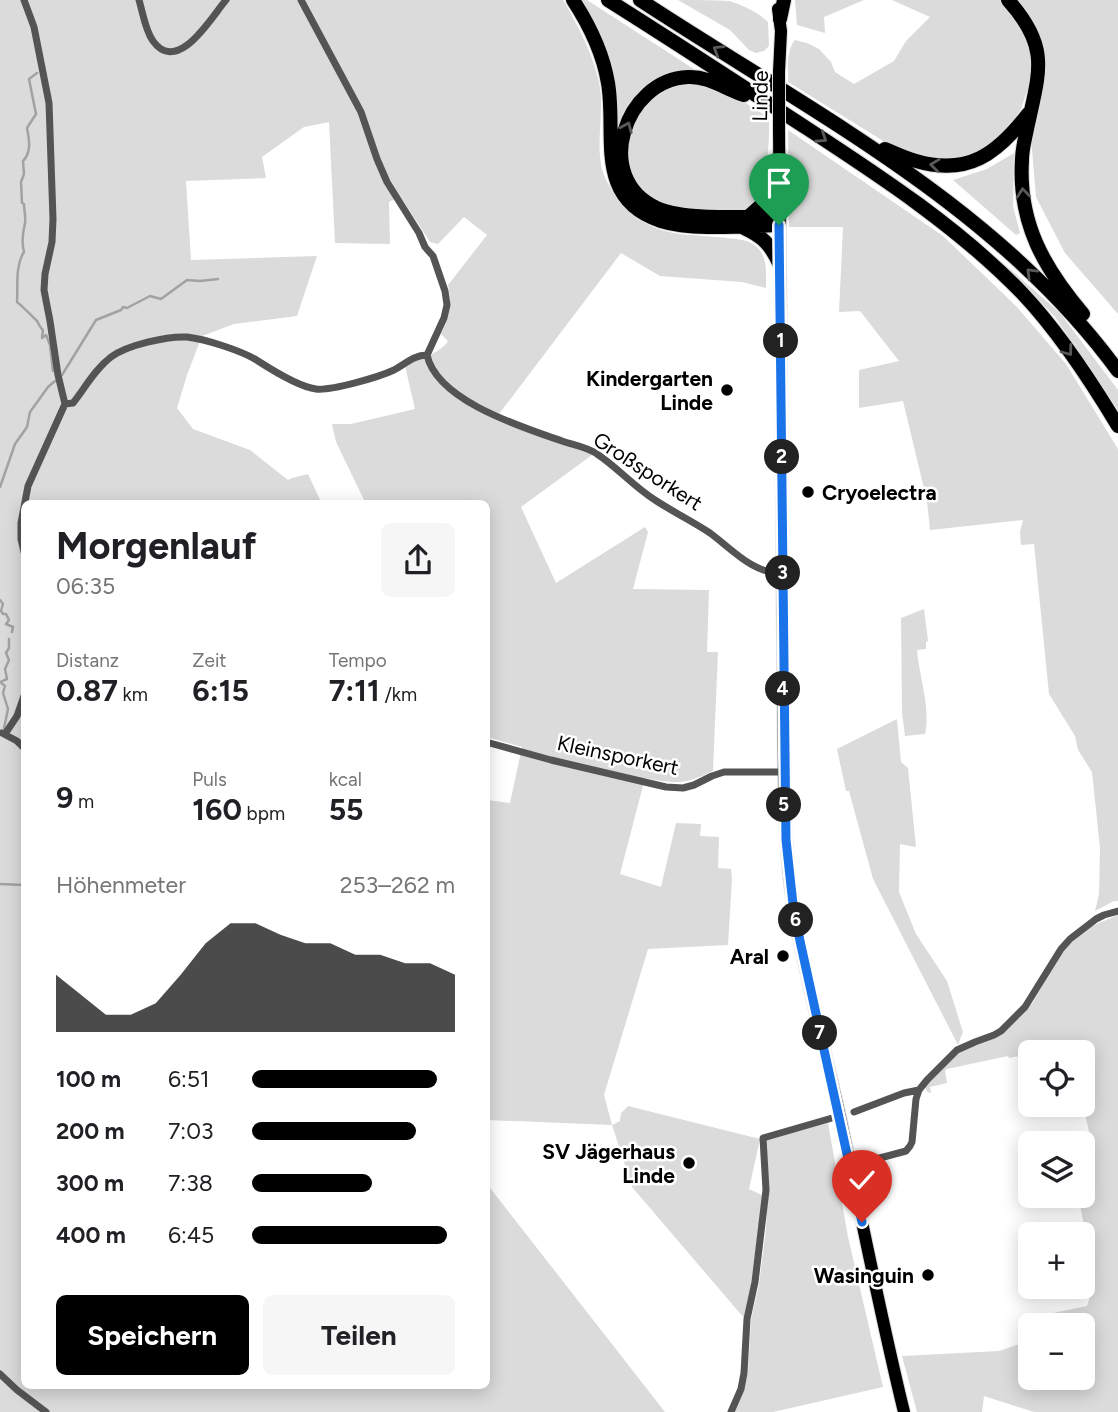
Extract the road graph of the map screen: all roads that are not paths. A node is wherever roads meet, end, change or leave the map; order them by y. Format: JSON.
{"nodes":[{"id":1,"x":24,"y":0,"type":"edge"},
{"id":2,"x":139,"y":0,"type":"edge"},
{"id":3,"x":226,"y":0,"type":"edge"},
{"id":4,"x":302,"y":0,"type":"edge"},
{"id":5,"x":573,"y":0,"type":"edge"},
{"id":6,"x":608,"y":0,"type":"edge"},
{"id":7,"x":640,"y":0,"type":"edge"},
{"id":8,"x":777,"y":0,"type":"edge"},
{"id":9,"x":784,"y":0,"type":"edge"},
{"id":10,"x":1008,"y":0,"type":"edge"},
{"id":11,"x":780,"y":19,"type":"junction"},
{"id":12,"x":765,"y":101,"type":"junction"},
{"id":13,"x":1031,"y":110,"type":"junction"},
{"id":14,"x":859,"y":139,"type":"junction"},
{"id":15,"x":779,"y":165,"type":"junction"},
{"id":16,"x":779,"y":220,"type":"junction"},
{"id":17,"x":745,"y":221,"type":"junction"},
{"id":18,"x":779,"y":263,"type":"junction"},
{"id":19,"x":1094,"y":340,"type":"junction"},
{"id":20,"x":428,"y":355,"type":"junction"},
{"id":21,"x":1118,"y":371,"type":"edge"},
{"id":22,"x":65,"y":404,"type":"junction"},
{"id":23,"x":1118,"y":426,"type":"edge"},
{"id":24,"x":25,"y":500,"type":"edge"},
{"id":25,"x":783,"y":574,"type":"junction"},
{"id":26,"x":21,"y":705,"type":"edge"},
{"id":27,"x":2,"y":733,"type":"edge"},
{"id":28,"x":490,"y":743,"type":"edge"},
{"id":29,"x":21,"y":745,"type":"edge"},
{"id":30,"x":784,"y":772,"type":"junction"},
{"id":31,"x":1118,"y":911,"type":"edge"},
{"id":32,"x":919,"y":1090,"type":"junction"},
{"id":33,"x":854,"y":1112,"type":"dead end"},
{"id":34,"x":839,"y":1116,"type":"junction"},
{"id":35,"x":878,"y":1159,"type":"junction"},
{"id":36,"x":850,"y":1166,"type":"junction"},
{"id":37,"x":868,"y":1178,"type":"joint"},
{"id":38,"x":862,"y":1222,"type":"junction"},
{"id":39,"x":0,"y":1374,"type":"edge"},
{"id":40,"x":46,"y":1412,"type":"edge"},
{"id":41,"x":731,"y":1412,"type":"edge"},
{"id":42,"x":904,"y":1412,"type":"edge"}],
"edges":[{"from":1,"to":22,"type":"street"},
{"from":2,"to":3,"type":"street"},
{"from":4,"to":20,"type":"street"},
{"from":5,"to":17,"type":"highway"},
{"from":6,"to":12,"type":"highway"},
{"from":14,"to":7,"type":"highway","one_way":true},
{"from":8,"to":11,"type":"main road","name":"Linde"},
{"from":9,"to":11,"type":"highway"},
{"from":10,"to":13,"type":"highway"},
{"from":11,"to":15,"type":"main road","name":"Linde","bridge":true},
{"from":17,"to":12,"type":"highway","one_way":true},
{"from":12,"to":23,"type":"highway","one_way":true},
{"from":13,"to":14,"type":"highway","one_way":true},
{"from":19,"to":13,"type":"highway","one_way":true},
{"from":19,"to":14,"type":"highway","one_way":true},
{"from":15,"to":16,"type":"main road","name":"Linde"},
{"from":15,"to":17,"type":"highway"},
{"from":16,"to":17,"type":"highway"},
{"from":16,"to":18,"type":"main road","name":"Linde"},
{"from":17,"to":18,"type":"highway"},
{"from":18,"to":25,"type":"main road","name":"Linde"},
{"from":19,"to":21,"type":"highway"},
{"from":20,"to":22,"type":"street"},
{"from":20,"to":25,"type":"street","name":"Großsporkert"},
{"from":22,"to":24,"type":"street"},
{"from":25,"to":30,"type":"main road","name":"Linde"},
{"from":26,"to":27,"type":"street"},
{"from":27,"to":29,"type":"street"},
{"from":28,"to":30,"type":"street","name":"Kleinsporkert"},
{"from":30,"to":34,"type":"main road","name":"Linde"},
{"from":31,"to":32,"type":"street"},
{"from":32,"to":33,"type":"street"},
{"from":32,"to":35,"type":"street"},
{"from":34,"to":36,"type":"main road","name":"Linde"},
{"from":34,"to":41,"type":"street"},
{"from":35,"to":36,"type":"street"},
{"from":35,"to":37,"type":"street"},
{"from":36,"to":38,"type":"main road","name":"Linde"},
{"from":37,"to":38,"type":"main road"},
{"from":38,"to":42,"type":"main road","name":"Linde"},
{"from":39,"to":40,"type":"street"}]}
